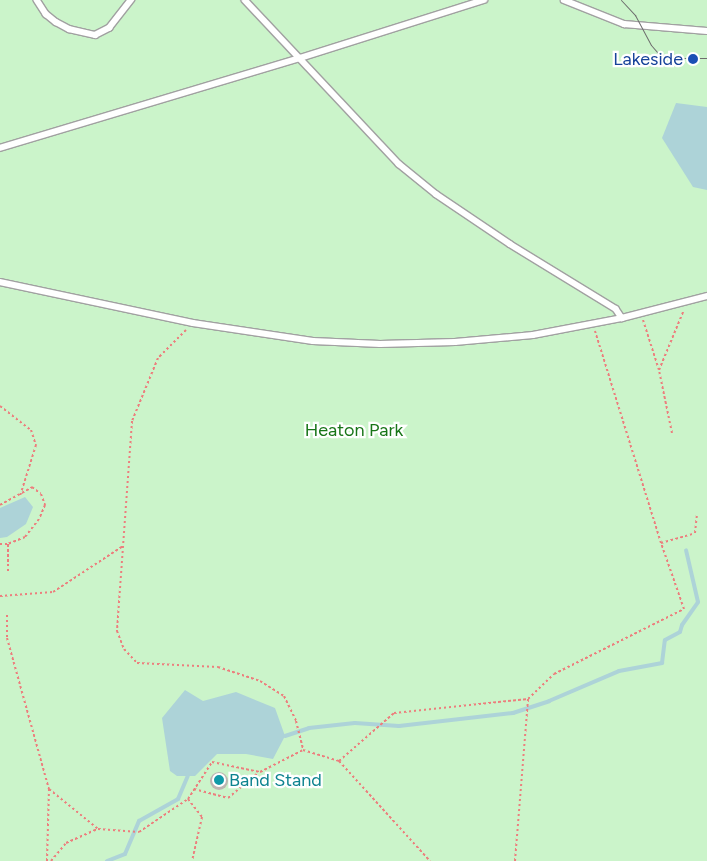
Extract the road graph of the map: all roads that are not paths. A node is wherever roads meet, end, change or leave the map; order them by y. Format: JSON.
{"nodes":[{"id":1,"x":38,"y":0,"type":"edge"},
{"id":2,"x":131,"y":0,"type":"edge"},
{"id":3,"x":245,"y":0,"type":"edge"},
{"id":4,"x":484,"y":0,"type":"edge"},
{"id":5,"x":564,"y":0,"type":"edge"},
{"id":6,"x":707,"y":31,"type":"edge"},
{"id":7,"x":300,"y":58,"type":"junction"},
{"id":8,"x":0,"y":148,"type":"edge"},
{"id":9,"x":0,"y":282,"type":"edge"},
{"id":10,"x":707,"y":296,"type":"edge"},
{"id":11,"x":622,"y":318,"type":"junction"}],
"edges":[{"from":1,"to":2,"type":"lane"},
{"from":3,"to":7,"type":"lane"},
{"from":4,"to":7,"type":"lane"},
{"from":5,"to":6,"type":"lane"},
{"from":7,"to":8,"type":"lane"},
{"from":7,"to":11,"type":"lane"},
{"from":9,"to":11,"type":"lane"},
{"from":10,"to":11,"type":"lane"}]}
